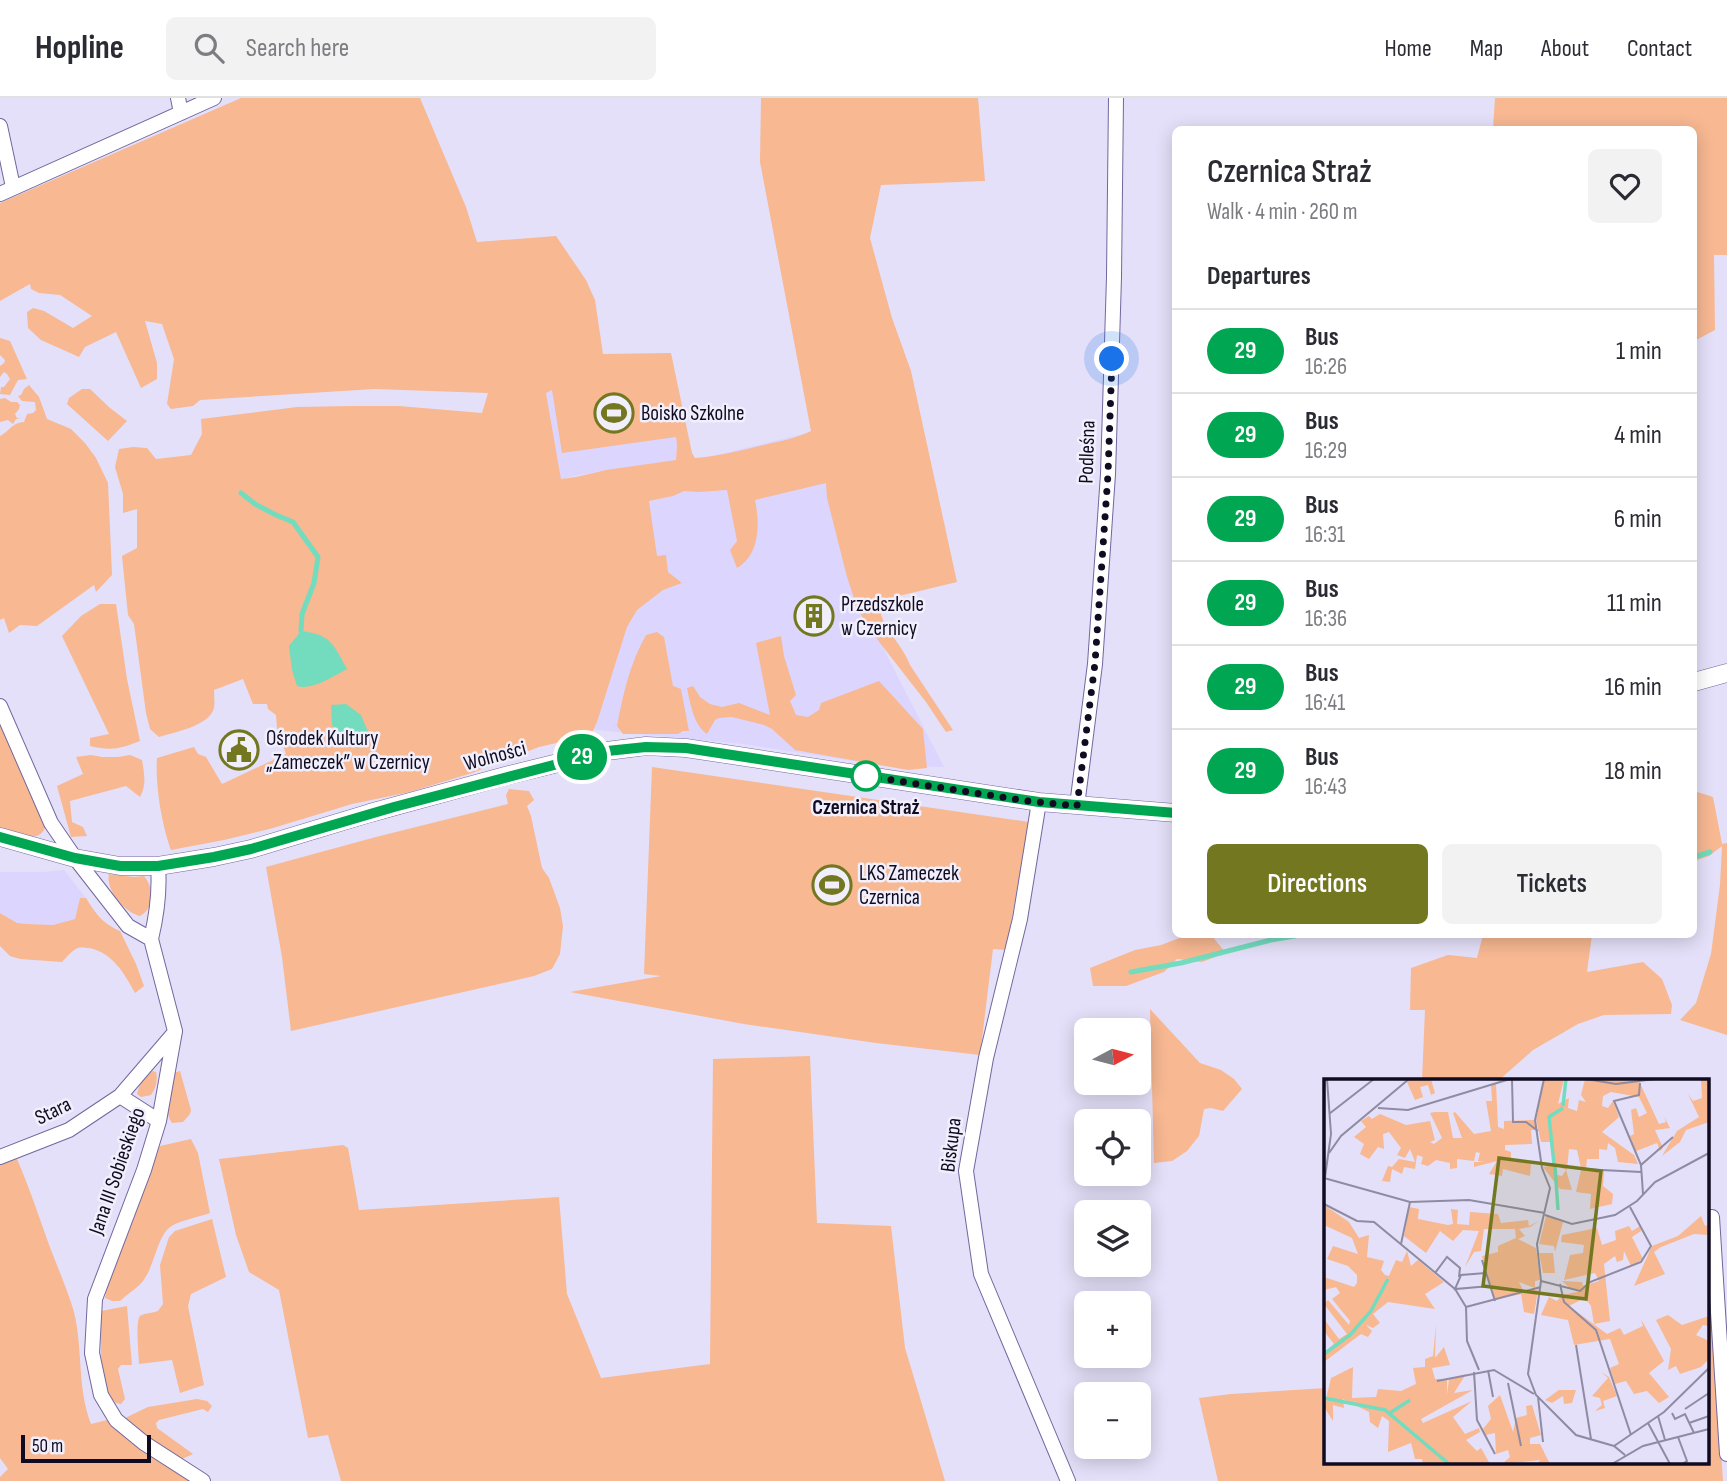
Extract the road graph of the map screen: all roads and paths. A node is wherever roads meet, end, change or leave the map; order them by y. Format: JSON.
{"nodes":[{"id":1,"x":214,"y":98,"type":"edge"},
{"id":2,"x":1116,"y":98,"type":"edge"},
{"id":3,"x":179,"y":105,"type":"edge"},
{"id":4,"x":0,"y":126,"type":"edge"},
{"id":5,"x":6,"y":191,"type":"edge"},
{"id":6,"x":1727,"y":673,"type":"edge"},
{"id":7,"x":1697,"y":681,"type":"edge"},
{"id":8,"x":0,"y":706,"type":"edge"},
{"id":9,"x":1039,"y":802,"type":"junction"},
{"id":10,"x":1077,"y":806,"type":"junction"},
{"id":11,"x":1172,"y":813,"type":"edge"},
{"id":12,"x":0,"y":837,"type":"edge"},
{"id":13,"x":75,"y":858,"type":"junction"},
{"id":14,"x":158,"y":866,"type":"junction"},
{"id":15,"x":150,"y":939,"type":"junction"},
{"id":16,"x":175,"y":1031,"type":"junction"},
{"id":17,"x":120,"y":1096,"type":"junction"},
{"id":18,"x":159,"y":1121,"type":"junction"},
{"id":19,"x":0,"y":1157,"type":"edge"},
{"id":20,"x":1712,"y":1217,"type":"dead end"},
{"id":21,"x":1727,"y":1454,"type":"edge"},
{"id":22,"x":203,"y":1481,"type":"edge"},
{"id":23,"x":1069,"y":1481,"type":"edge"}],
"edges":[{"from":1,"to":3,"type":"street"},
{"from":2,"to":10,"type":"street","name":"Podleśna"},
{"from":3,"to":5,"type":"street"},
{"from":4,"to":5,"type":"street"},
{"from":6,"to":7,"type":"street"},
{"from":8,"to":13,"type":"street"},
{"from":9,"to":10,"type":"street","name":"Wolności"},
{"from":9,"to":14,"type":"street","name":"Wolności"},
{"from":9,"to":23,"type":"street","name":"Biskupa"},
{"from":10,"to":11,"type":"street","name":"Wolności"},
{"from":12,"to":13,"type":"street","name":"Wolności"},
{"from":13,"to":14,"type":"street","name":"Wolności"},
{"from":13,"to":15,"type":"street"},
{"from":14,"to":15,"type":"street"},
{"from":15,"to":16,"type":"street","name":"Jana III Sobieskiego"},
{"from":16,"to":17,"type":"street","name":"Stara"},
{"from":16,"to":18,"type":"street","name":"Jana III Sobieskiego"},
{"from":17,"to":18,"type":"street"},
{"from":17,"to":19,"type":"street","name":"Stara"},
{"from":18,"to":22,"type":"street","name":"Jana III Sobieskiego"},
{"from":20,"to":21,"type":"street"}]}
